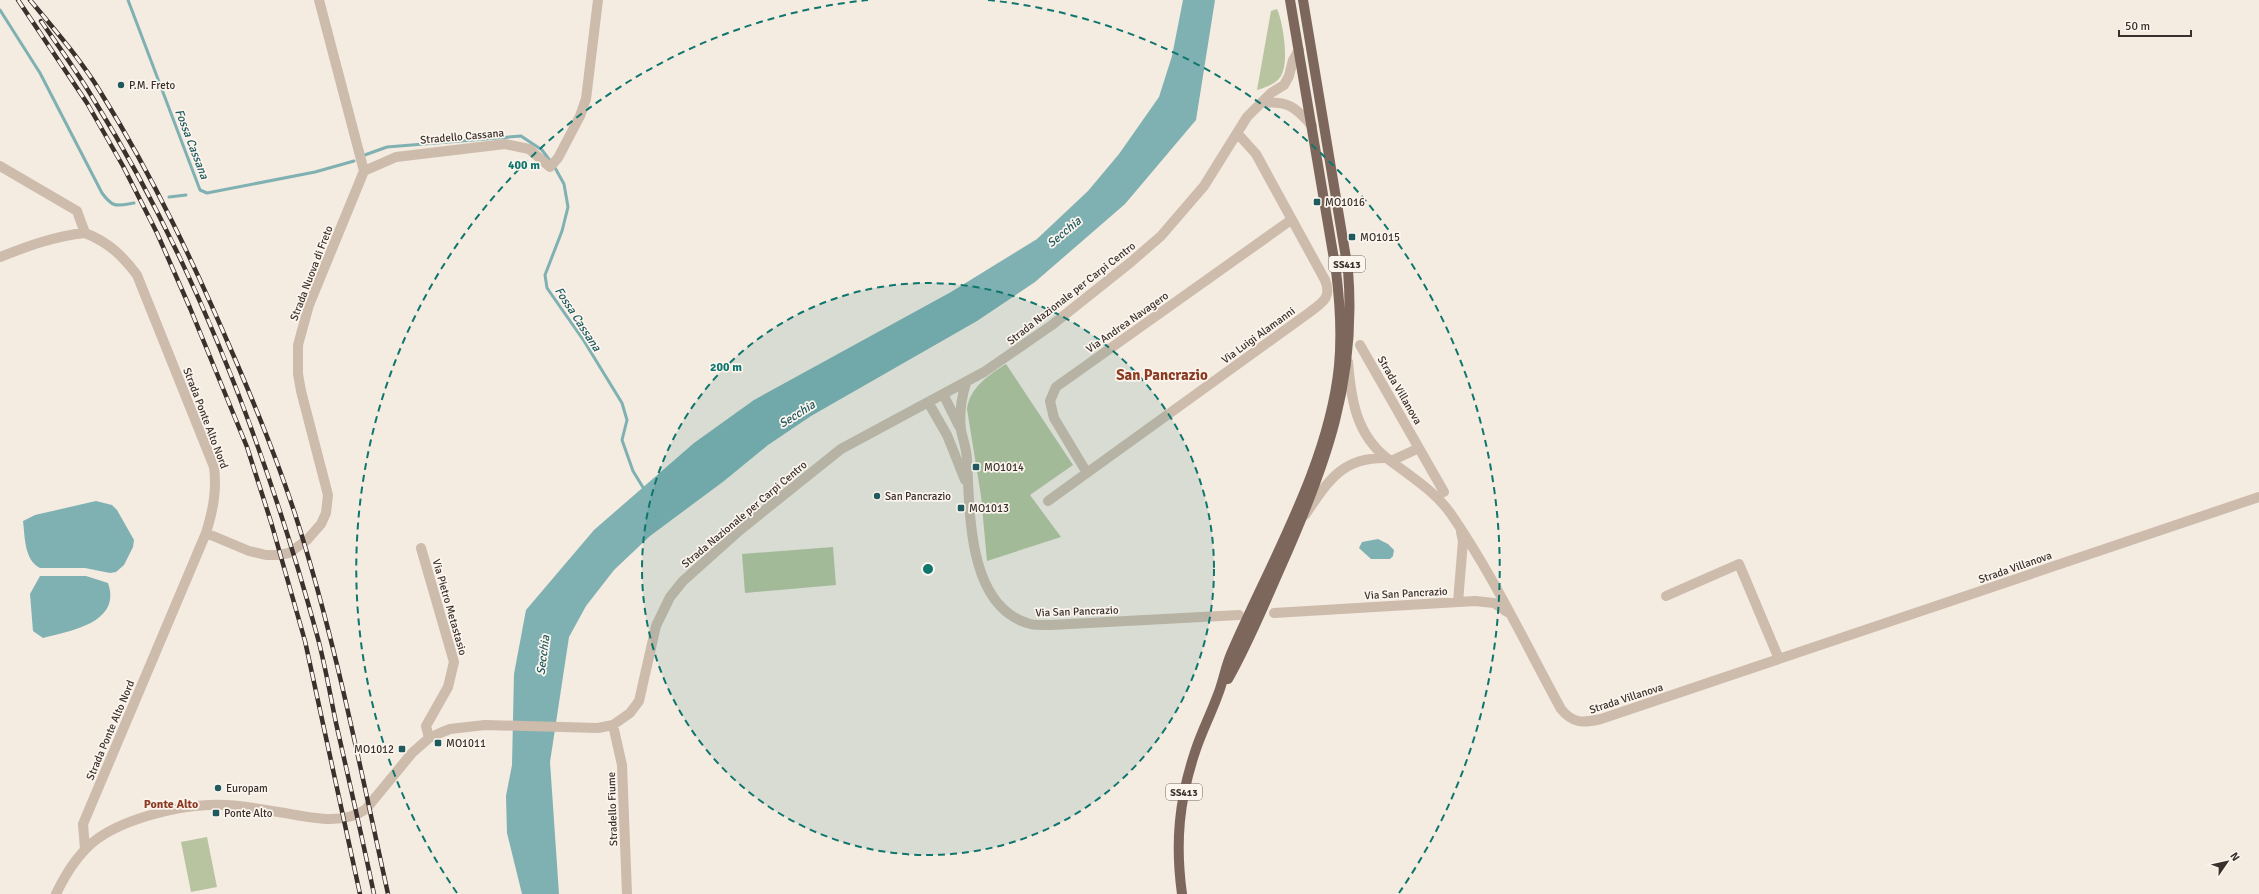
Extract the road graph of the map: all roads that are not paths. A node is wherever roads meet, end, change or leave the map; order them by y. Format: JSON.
{"nodes":[{"id":1,"x":319,"y":0,"type":"edge"},
{"id":2,"x":598,"y":0,"type":"edge"},
{"id":3,"x":1290,"y":0,"type":"edge"},
{"id":4,"x":1303,"y":0,"type":"edge"},
{"id":5,"x":1299,"y":50,"type":"junction"},
{"id":6,"x":1261,"y":103,"type":"junction"},
{"id":7,"x":1312,"y":126,"type":"junction"},
{"id":8,"x":1238,"y":134,"type":"junction"},
{"id":9,"x":0,"y":166,"type":"edge"},
{"id":10,"x":364,"y":171,"type":"junction"},
{"id":11,"x":1292,"y":220,"type":"junction"},
{"id":12,"x":85,"y":233,"type":"junction"},
{"id":13,"x":0,"y":257,"type":"edge"},
{"id":14,"x":1360,"y":345,"type":"dead end"},
{"id":15,"x":1348,"y":362,"type":"junction"},
{"id":16,"x":966,"y":383,"type":"junction"},
{"id":17,"x":943,"y":394,"type":"junction"},
{"id":18,"x":928,"y":402,"type":"junction"},
{"id":19,"x":961,"y":429,"type":"junction"},
{"id":20,"x":1419,"y":448,"type":"junction"},
{"id":21,"x":1388,"y":460,"type":"junction"},
{"id":22,"x":1087,"y":473,"type":"junction"},
{"id":23,"x":967,"y":485,"type":"junction"},
{"id":24,"x":1444,"y":492,"type":"dead end"},
{"id":25,"x":2259,"y":497,"type":"edge"},
{"id":26,"x":1048,"y":501,"type":"dead end"},
{"id":27,"x":1300,"y":524,"type":"junction"},
{"id":28,"x":1460,"y":528,"type":"junction"},
{"id":29,"x":206,"y":533,"type":"junction"},
{"id":30,"x":421,"y":548,"type":"dead end"},
{"id":31,"x":1666,"y":596,"type":"dead end"},
{"id":32,"x":1458,"y":602,"type":"junction"},
{"id":33,"x":1274,"y":613,"type":"dead end"},
{"id":34,"x":1239,"y":616,"type":"dead end"},
{"id":35,"x":1511,"y":616,"type":"junction"},
{"id":36,"x":1779,"y":659,"type":"junction"},
{"id":37,"x":1218,"y":696,"type":"junction"},
{"id":38,"x":613,"y":724,"type":"junction"},
{"id":39,"x":429,"y":738,"type":"junction"},
{"id":40,"x":86,"y":849,"type":"junction"},
{"id":41,"x":56,"y":894,"type":"edge"},
{"id":42,"x":627,"y":894,"type":"edge"},
{"id":43,"x":1182,"y":894,"type":"edge"}],
"edges":[{"from":1,"to":10,"type":"street"},
{"from":2,"to":10,"type":"street","name":"Stradello Cassana"},
{"from":3,"to":5,"type":"main road","number":"SS413"},
{"from":4,"to":15,"type":"main road","number":"SS413"},
{"from":5,"to":6,"type":"street","name":"Strada Nazionale per Carpi Centro"},
{"from":5,"to":7,"type":"main road","number":"SS413"},
{"from":6,"to":7,"type":"street"},
{"from":6,"to":8,"type":"street","name":"Strada Nazionale per Carpi Centro"},
{"from":7,"to":37,"type":"main road","number":"SS413"},
{"from":8,"to":11,"type":"street","name":"Via Luigi Alamanni"},
{"from":8,"to":16,"type":"street","name":"Strada Nazionale per Carpi Centro"},
{"from":9,"to":12,"type":"street"},
{"from":10,"to":29,"type":"street","name":"Strada Nuova di Freto"},
{"from":11,"to":22,"type":"street","name":"Via Luigi Alamanni"},
{"from":11,"to":22,"type":"street","name":"Via Andrea Navagero"},
{"from":12,"to":13,"type":"street"},
{"from":12,"to":29,"type":"street","name":"Strada Ponte Alto Nord"},
{"from":14,"to":20,"type":"street","name":"Strada Villanova"},
{"from":15,"to":21,"type":"street","name":"Strada Villanova"},
{"from":15,"to":27,"type":"main road","number":"SS413"},
{"from":16,"to":17,"type":"street","name":"Strada Nazionale per Carpi Centro"},
{"from":16,"to":19,"type":"street","name":"Via San Pancrazio"},
{"from":17,"to":18,"type":"street","name":"Strada Nazionale per Carpi Centro"},
{"from":17,"to":19,"type":"street","name":"Via San Pancrazio"},
{"from":18,"to":23,"type":"street","name":"Via San Pancrazio"},
{"from":18,"to":38,"type":"street","name":"Strada Nazionale per Carpi Centro"},
{"from":19,"to":23,"type":"street","name":"Via San Pancrazio"},
{"from":20,"to":21,"type":"street"},
{"from":20,"to":24,"type":"street","name":"Strada Villanova"},
{"from":21,"to":27,"type":"street"},
{"from":21,"to":28,"type":"street","name":"Strada Villanova"},
{"from":22,"to":26,"type":"street","name":"Via Luigi Alamanni"},
{"from":23,"to":34,"type":"street","name":"Via San Pancrazio"},
{"from":25,"to":36,"type":"street","name":"Strada Villanova"},
{"from":27,"to":37,"type":"main road","number":"SS413"},
{"from":28,"to":32,"type":"street"},
{"from":28,"to":35,"type":"street","name":"Strada Villanova"},
{"from":29,"to":40,"type":"street","name":"Strada Ponte Alto Nord"},
{"from":30,"to":39,"type":"street","name":"Via Pietro Metastasio"},
{"from":31,"to":36,"type":"street"},
{"from":32,"to":33,"type":"street","name":"Via San Pancrazio"},
{"from":32,"to":35,"type":"street","name":"Via San Pancrazio"},
{"from":35,"to":36,"type":"street","name":"Strada Villanova"},
{"from":37,"to":43,"type":"main road","number":"SS413"},
{"from":38,"to":39,"type":"street","name":"Strada Nazionale per Carpi Centro"},
{"from":38,"to":42,"type":"street","name":"Stradello Fiume"},
{"from":39,"to":40,"type":"street","name":"Strada Nazionale per Carpi Centro"},
{"from":40,"to":41,"type":"street","name":"Strada Nazionale per Carpi Centro"}]}
